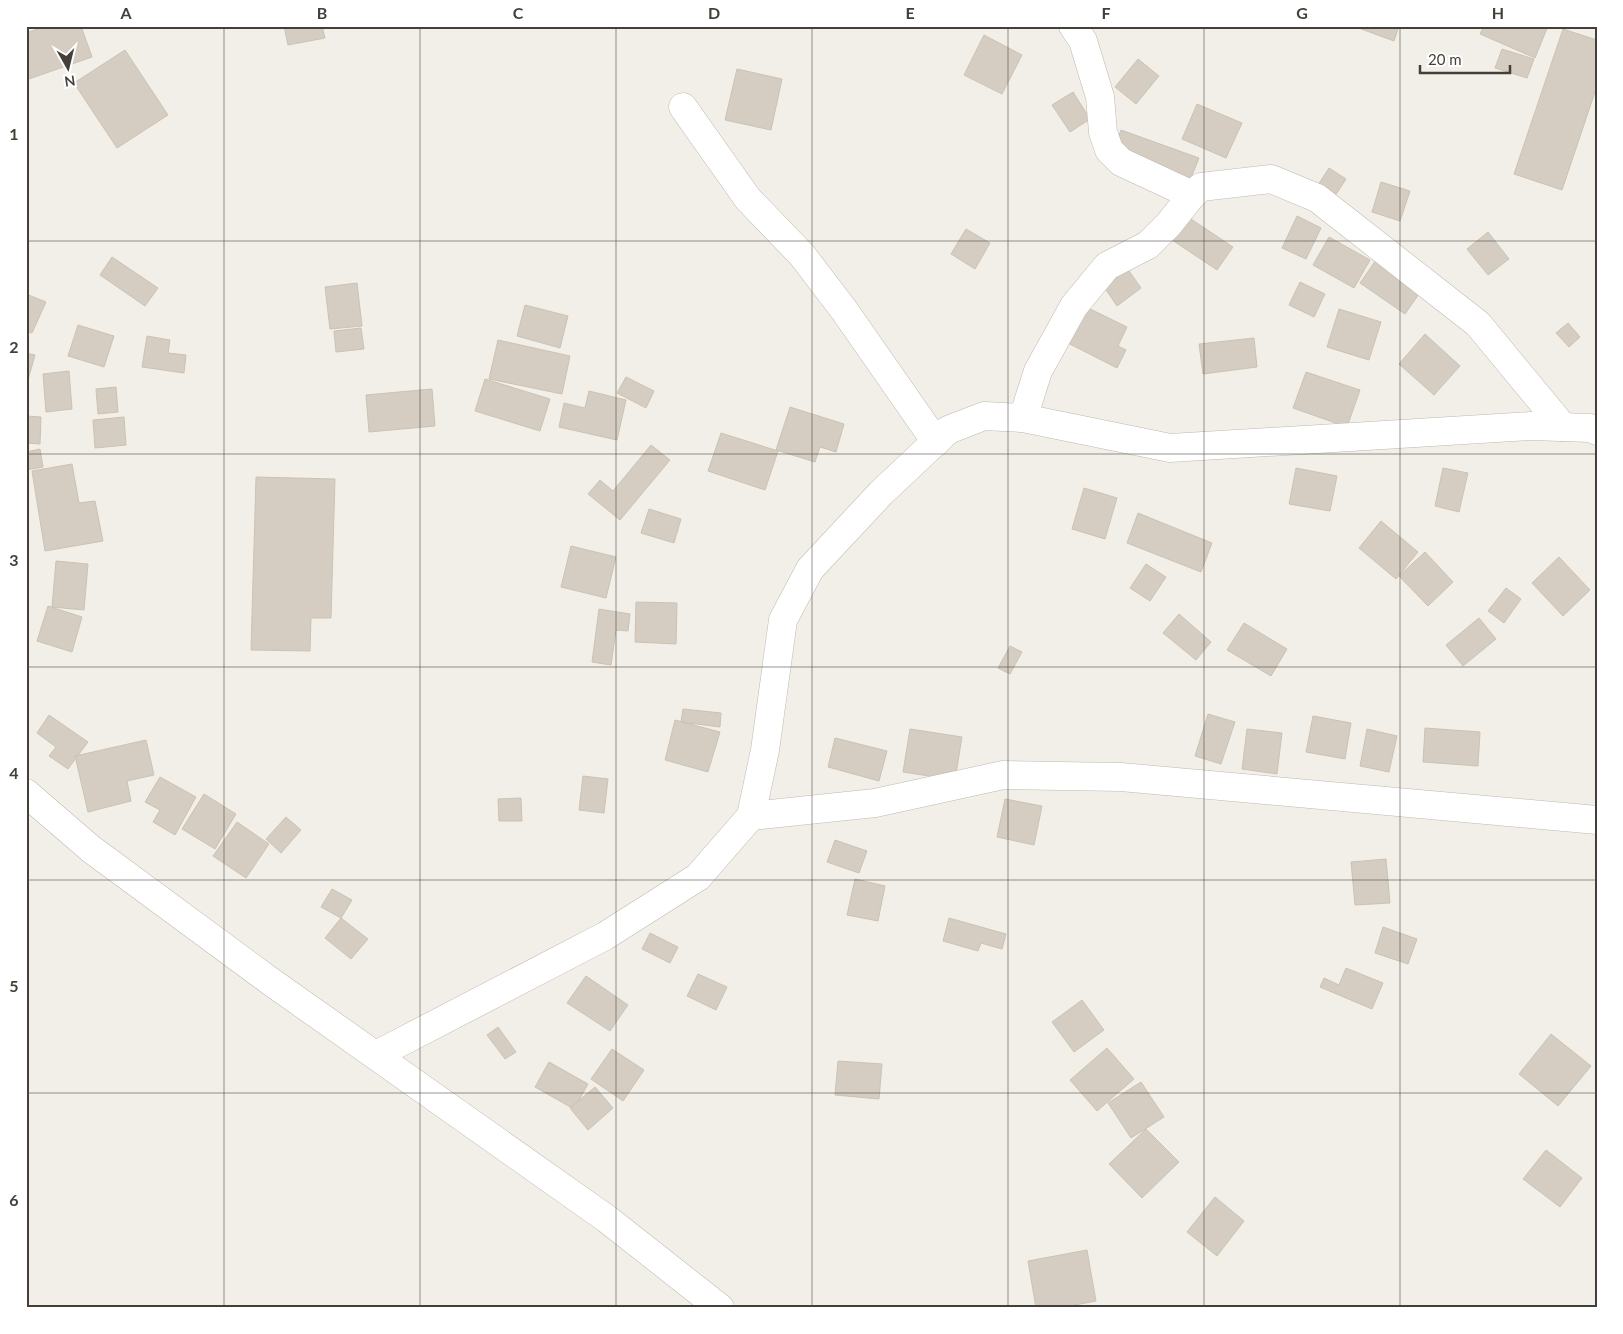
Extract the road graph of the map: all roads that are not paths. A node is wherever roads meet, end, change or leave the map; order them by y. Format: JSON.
{"nodes":[{"id":1,"x":1073,"y":26,"type":"edge"},
{"id":2,"x":684,"y":107,"type":"dead end"},
{"id":3,"x":1192,"y":195,"type":"junction"},
{"id":4,"x":1023,"y":418,"type":"junction"},
{"id":5,"x":1563,"y":427,"type":"junction"},
{"id":6,"x":1597,"y":431,"type":"edge"},
{"id":7,"x":936,"y":442,"type":"junction"},
{"id":8,"x":26,"y":794,"type":"edge"},
{"id":9,"x":751,"y":816,"type":"junction"},
{"id":10,"x":1597,"y":820,"type":"edge"},
{"id":11,"x":376,"y":1055,"type":"junction"},
{"id":12,"x":720,"y":1308,"type":"edge"}],
"edges":[{"from":1,"to":3,"type":"street"},
{"from":2,"to":7,"type":"street"},
{"from":3,"to":4,"type":"street"},
{"from":3,"to":5,"type":"street"},
{"from":4,"to":5,"type":"street"},
{"from":4,"to":7,"type":"street"},
{"from":5,"to":6,"type":"street"},
{"from":7,"to":9,"type":"street"},
{"from":8,"to":11,"type":"street"},
{"from":9,"to":10,"type":"street"},
{"from":9,"to":11,"type":"street"},
{"from":11,"to":12,"type":"street"}]}
